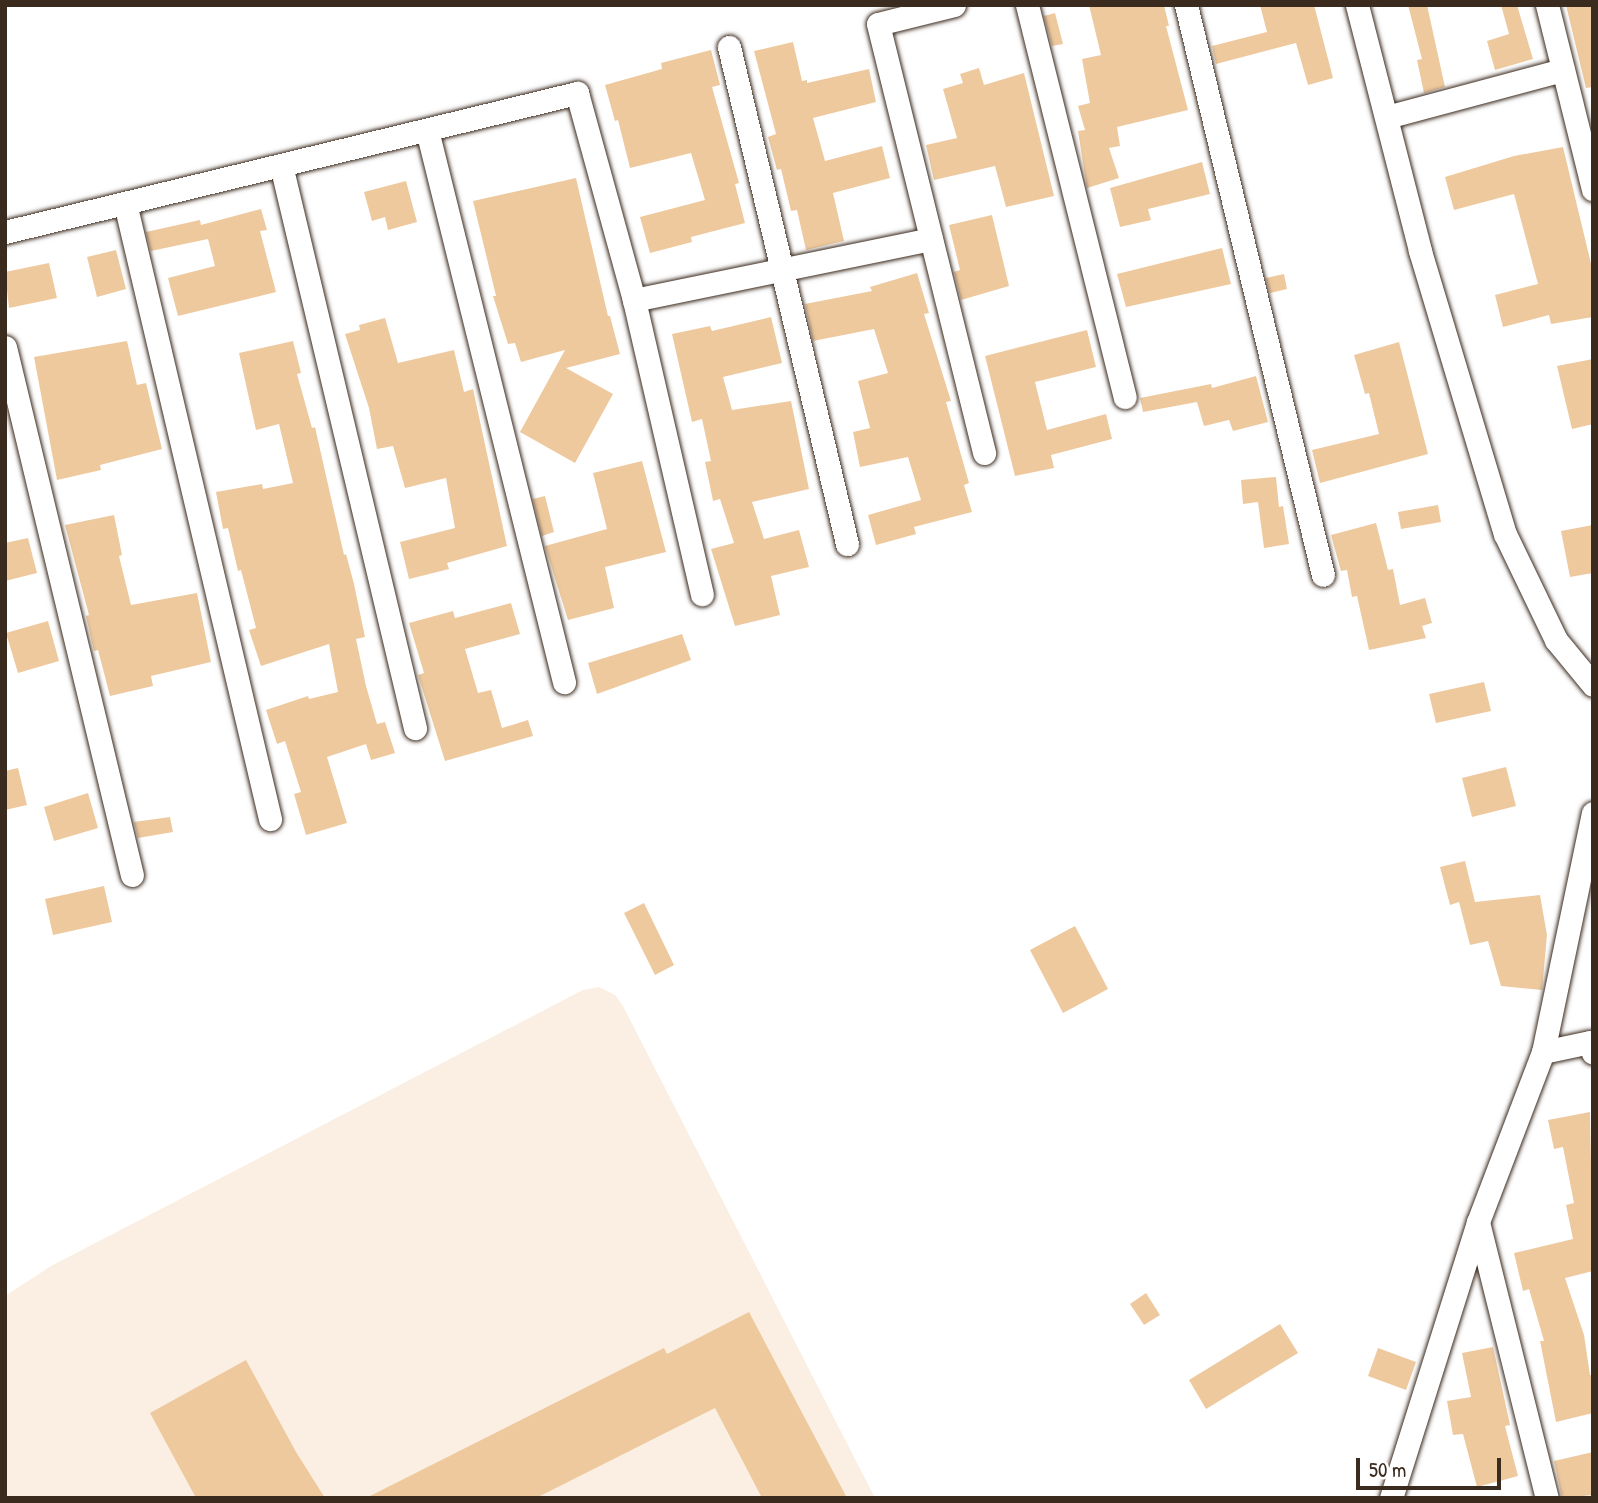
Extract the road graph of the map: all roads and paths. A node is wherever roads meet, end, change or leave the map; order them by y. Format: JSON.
{"nodes":[{"id":1,"x":954,"y":5,"type":"edge"},
{"id":2,"x":1027,"y":5,"type":"edge"},
{"id":3,"x":1186,"y":5,"type":"edge"},
{"id":4,"x":1357,"y":5,"type":"edge"},
{"id":5,"x":1547,"y":5,"type":"edge"},
{"id":6,"x":729,"y":47,"type":"dead end"},
{"id":7,"x":1563,"y":70,"type":"junction"},
{"id":8,"x":1387,"y":117,"type":"junction"},
{"id":9,"x":427,"y":130,"type":"junction"},
{"id":10,"x":281,"y":165,"type":"junction"},
{"id":11,"x":1593,"y":189,"type":"edge"},
{"id":12,"x":125,"y":203,"type":"junction"},
{"id":13,"x":5,"y":232,"type":"edge"},
{"id":14,"x":931,"y":239,"type":"junction"},
{"id":15,"x":782,"y":269,"type":"junction"},
{"id":16,"x":635,"y":300,"type":"junction"},
{"id":17,"x":5,"y":347,"type":"edge"},
{"id":18,"x":1125,"y":397,"type":"dead end"},
{"id":19,"x":984,"y":453,"type":"dead end"},
{"id":20,"x":847,"y":544,"type":"dead end"},
{"id":21,"x":1323,"y":575,"type":"dead end"},
{"id":22,"x":702,"y":594,"type":"dead end"},
{"id":23,"x":564,"y":682,"type":"dead end"},
{"id":24,"x":1593,"y":685,"type":"edge"},
{"id":25,"x":415,"y":728,"type":"dead end"},
{"id":26,"x":1593,"y":813,"type":"edge"},
{"id":27,"x":270,"y":819,"type":"dead end"},
{"id":28,"x":1589,"y":848,"type":"edge"},
{"id":29,"x":132,"y":875,"type":"dead end"},
{"id":30,"x":1543,"y":1052,"type":"junction"},
{"id":31,"x":1593,"y":1053,"type":"edge"},
{"id":32,"x":1478,"y":1222,"type":"junction"},
{"id":33,"x":1391,"y":1498,"type":"edge"},
{"id":34,"x":1547,"y":1498,"type":"edge"}],
"edges":[{"from":1,"to":14,"type":"street"},
{"from":2,"to":18,"type":"street"},
{"from":3,"to":21,"type":"street"},
{"from":4,"to":8,"type":"street"},
{"from":5,"to":7,"type":"street"},
{"from":6,"to":15,"type":"street"},
{"from":7,"to":8,"type":"street"},
{"from":7,"to":11,"type":"street"},
{"from":8,"to":24,"type":"street"},
{"from":9,"to":10,"type":"street"},
{"from":9,"to":16,"type":"street"},
{"from":9,"to":23,"type":"street"},
{"from":10,"to":12,"type":"street"},
{"from":10,"to":25,"type":"street"},
{"from":12,"to":13,"type":"street"},
{"from":12,"to":27,"type":"street"},
{"from":14,"to":15,"type":"street"},
{"from":14,"to":19,"type":"street"},
{"from":15,"to":16,"type":"street"},
{"from":15,"to":20,"type":"street"},
{"from":16,"to":22,"type":"street"},
{"from":17,"to":29,"type":"street"},
{"from":26,"to":28,"type":"street"},
{"from":28,"to":30,"type":"street"},
{"from":30,"to":31,"type":"street"},
{"from":30,"to":32,"type":"street"},
{"from":32,"to":33,"type":"street"},
{"from":32,"to":34,"type":"street"}]}
